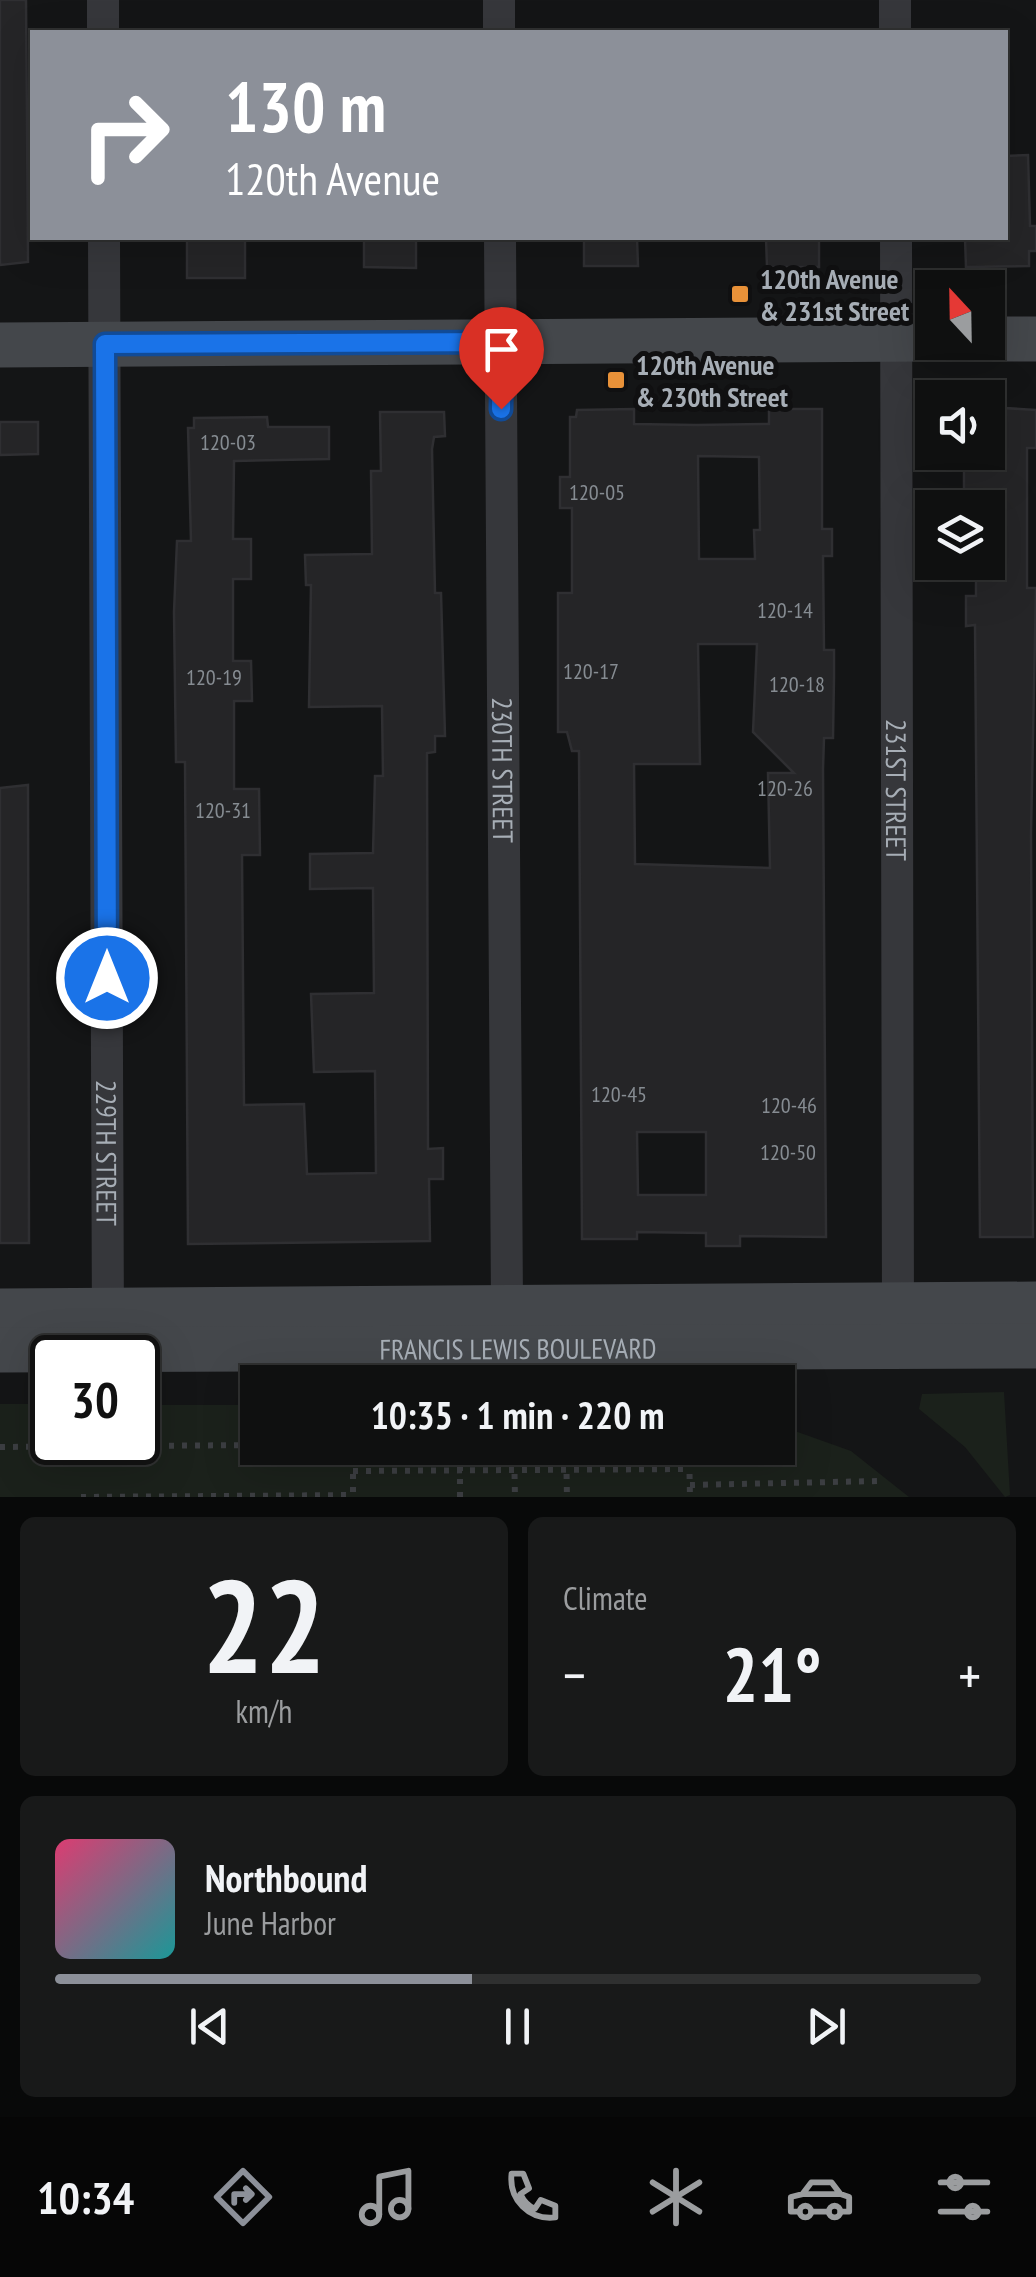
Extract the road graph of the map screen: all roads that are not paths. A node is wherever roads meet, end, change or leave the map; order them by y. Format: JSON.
{"nodes":[{"id":1,"x":103,"y":0,"type":"edge"},
{"id":2,"x":499,"y":0,"type":"edge"},
{"id":3,"x":895,"y":0,"type":"edge"},
{"id":4,"x":103,"y":30,"type":"edge"},
{"id":5,"x":499,"y":30,"type":"edge"},
{"id":6,"x":895,"y":30,"type":"edge"},
{"id":7,"x":104,"y":240,"type":"edge"},
{"id":8,"x":500,"y":240,"type":"edge"},
{"id":9,"x":896,"y":240,"type":"edge"},
{"id":10,"x":1036,"y":338,"type":"edge"},
{"id":11,"x":915,"y":339,"type":"edge"},
{"id":12,"x":1005,"y":339,"type":"edge"},
{"id":13,"x":502,"y":342,"type":"junction"},
{"id":14,"x":105,"y":344,"type":"junction"},
{"id":15,"x":0,"y":345,"type":"edge"},
{"id":16,"x":1036,"y":1304,"type":"edge"},
{"id":17,"x":507,"y":1305,"type":"junction"},
{"id":18,"x":0,"y":1311,"type":"edge"},
{"id":19,"x":898,"y":1324,"type":"junction"},
{"id":20,"x":108,"y":1330,"type":"junction"},
{"id":21,"x":1036,"y":1346,"type":"edge"},
{"id":22,"x":0,"y":1350,"type":"edge"}],
"edges":[{"from":1,"to":4,"type":"street"},
{"from":2,"to":5,"type":"street"},
{"from":3,"to":6,"type":"street"},
{"from":7,"to":14,"type":"street","name":"229TH STREET"},
{"from":8,"to":13,"type":"street","name":"230TH STREET"},
{"from":9,"to":11,"type":"street","name":"231ST STREET"},
{"from":10,"to":12,"type":"main road"},
{"from":11,"to":13,"type":"main road"},
{"from":11,"to":19,"type":"street","name":"231ST STREET"},
{"from":13,"to":14,"type":"main road"},
{"from":13,"to":17,"type":"street","name":"230TH STREET"},
{"from":14,"to":15,"type":"main road"},
{"from":14,"to":20,"type":"street","name":"229TH STREET"},
{"from":16,"to":19,"type":"main road","name":"FRANCIS LEWIS BOULEVARD"},
{"from":17,"to":19,"type":"main road","name":"FRANCIS LEWIS BOULEVARD"},
{"from":17,"to":20,"type":"main road","name":"FRANCIS LEWIS BOULEVARD"},
{"from":18,"to":20,"type":"main road","name":"FRANCIS LEWIS BOULEVARD"},
{"from":19,"to":20,"type":"main road","name":"FRANCIS LEWIS BOULEVARD"},
{"from":19,"to":21,"type":"main road","name":"FRANCIS LEWIS BOULEVARD"},
{"from":20,"to":22,"type":"main road","name":"FRANCIS LEWIS BOULEVARD"}]}
